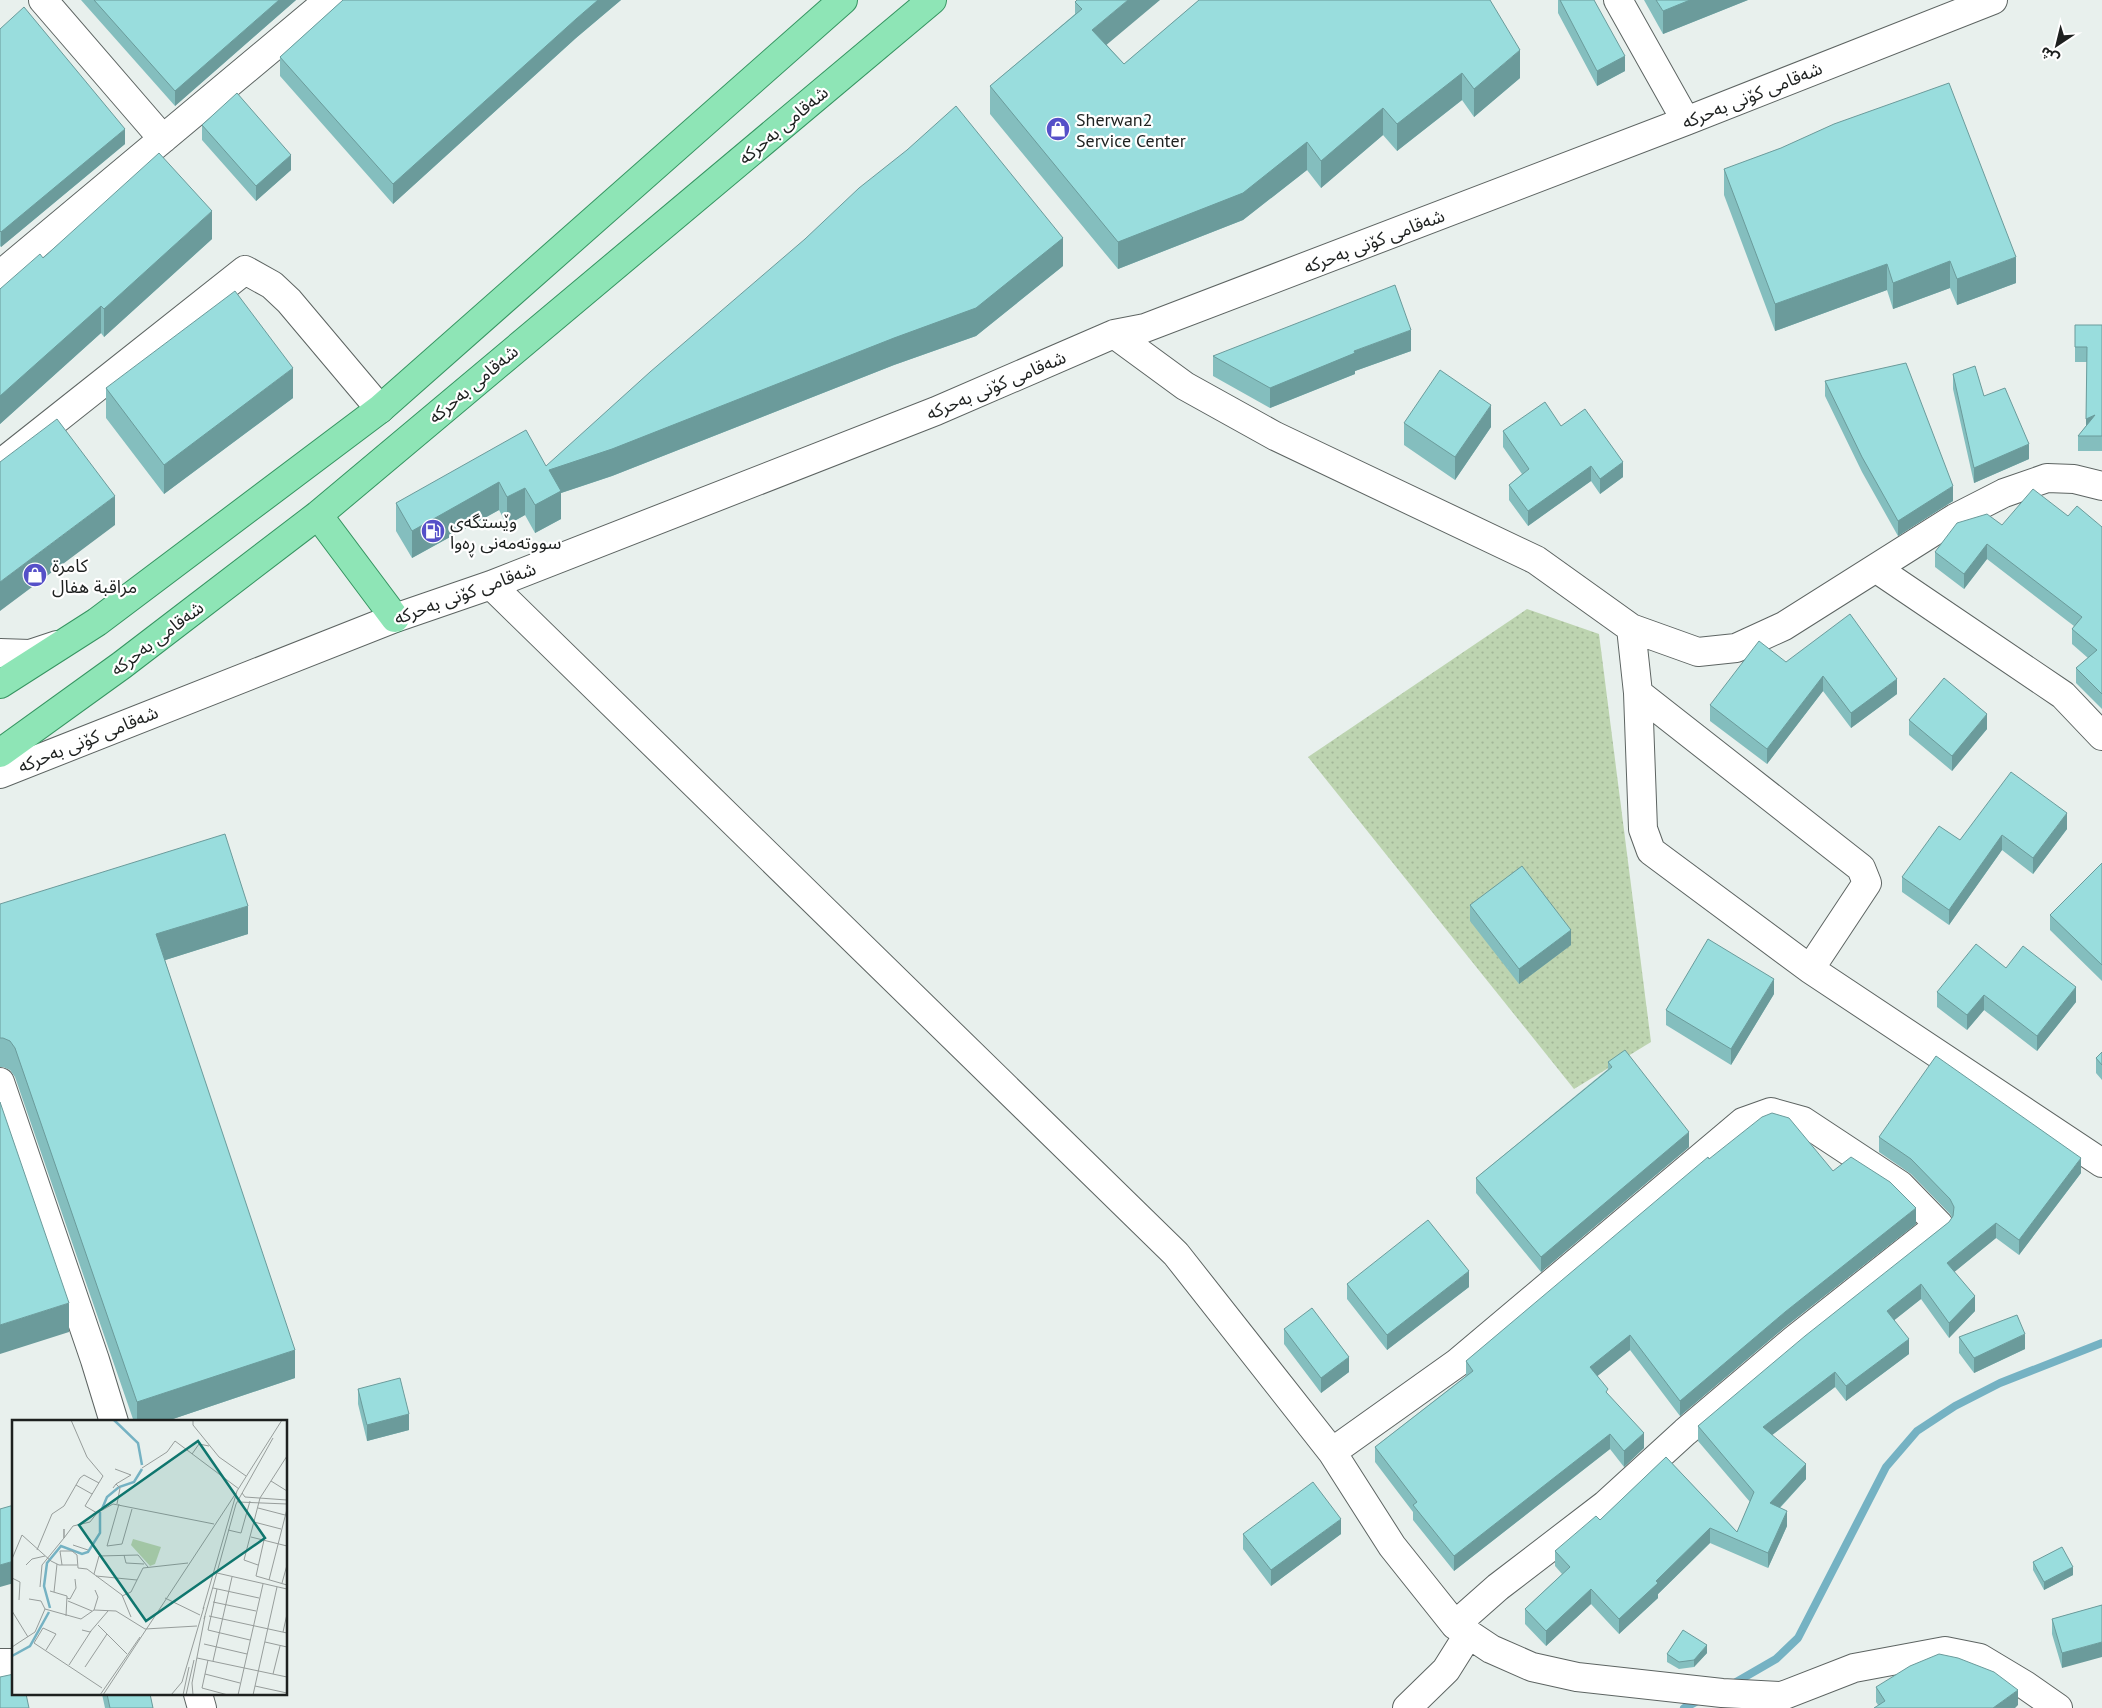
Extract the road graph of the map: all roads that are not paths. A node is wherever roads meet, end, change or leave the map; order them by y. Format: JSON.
{"nodes":[{"id":1,"x":43,"y":0,"type":"edge"},
{"id":2,"x":329,"y":0,"type":"edge"},
{"id":3,"x":843,"y":0,"type":"edge"},
{"id":4,"x":932,"y":0,"type":"edge"},
{"id":5,"x":1618,"y":0,"type":"edge"},
{"id":6,"x":1993,"y":0,"type":"edge"},
{"id":7,"x":1686,"y":121,"type":"junction"},
{"id":8,"x":163,"y":139,"type":"junction"},
{"id":9,"x":0,"y":275,"type":"edge"},
{"id":10,"x":1114,"y":334,"type":"junction"},
{"id":11,"x":380,"y":410,"type":"junction"},
{"id":12,"x":0,"y":464,"type":"edge"},
{"id":13,"x":2102,"y":486,"type":"edge"},
{"id":14,"x":318,"y":515,"type":"junction"},
{"id":15,"x":1876,"y":569,"type":"junction"},
{"id":16,"x":491,"y":585,"type":"junction"},
{"id":17,"x":395,"y":618,"type":"junction"},
{"id":18,"x":1631,"y":628,"type":"junction"},
{"id":19,"x":68,"y":642,"type":"junction"},
{"id":20,"x":0,"y":653,"type":"edge"},
{"id":21,"x":0,"y":684,"type":"edge"},
{"id":22,"x":1638,"y":693,"type":"junction"},
{"id":23,"x":2102,"y":736,"type":"edge"},
{"id":24,"x":0,"y":753,"type":"edge"},
{"id":25,"x":0,"y":774,"type":"edge"},
{"id":26,"x":1810,"y":970,"type":"junction"},
{"id":27,"x":0,"y":1082,"type":"edge"},
{"id":28,"x":2102,"y":1163,"type":"edge"},
{"id":29,"x":113,"y":1420,"type":"edge"},
{"id":30,"x":1332,"y":1452,"type":"junction"},
{"id":31,"x":1462,"y":1630,"type":"junction"},
{"id":32,"x":1786,"y":1702,"type":"edge"},
{"id":33,"x":1406,"y":1708,"type":"edge"},
{"id":34,"x":2058,"y":1708,"type":"edge"}],
"edges":[{"from":1,"to":8,"type":"street"},
{"from":2,"to":8,"type":"street"},
{"from":3,"to":11,"type":"main road"},
{"from":4,"to":14,"type":"main road","name":"شەقامی بەحرکە"},
{"from":5,"to":7,"type":"street"},
{"from":6,"to":7,"type":"street","name":"شەقامی کۆنی بەحرکە"},
{"from":7,"to":10,"type":"street","name":"شەقامی کۆنی بەحرکە"},
{"from":8,"to":9,"type":"street"},
{"from":10,"to":16,"type":"street","name":"شەقامی کۆنی بەحرکە"},
{"from":10,"to":18,"type":"street"},
{"from":11,"to":12,"type":"street"},
{"from":11,"to":19,"type":"main road"},
{"from":13,"to":15,"type":"street"},
{"from":14,"to":17,"type":"main road"},
{"from":14,"to":24,"type":"main road","name":"شەقامی بەحرکە"},
{"from":15,"to":18,"type":"street"},
{"from":15,"to":23,"type":"street"},
{"from":16,"to":17,"type":"street","name":"شەقامی کۆنی بەحرکە"},
{"from":16,"to":30,"type":"street"},
{"from":17,"to":25,"type":"street","name":"شەقامی کۆنی بەحرکە"},
{"from":18,"to":22,"type":"street"},
{"from":19,"to":20,"type":"street"},
{"from":19,"to":21,"type":"main road"},
{"from":22,"to":26,"type":"street"},
{"from":22,"to":26,"type":"street"},
{"from":26,"to":28,"type":"street"},
{"from":27,"to":29,"type":"street"},
{"from":30,"to":31,"type":"street"},
{"from":30,"to":31,"type":"street"},
{"from":31,"to":32,"type":"street"},
{"from":31,"to":33,"type":"street"},
{"from":32,"to":34,"type":"street"}]}
